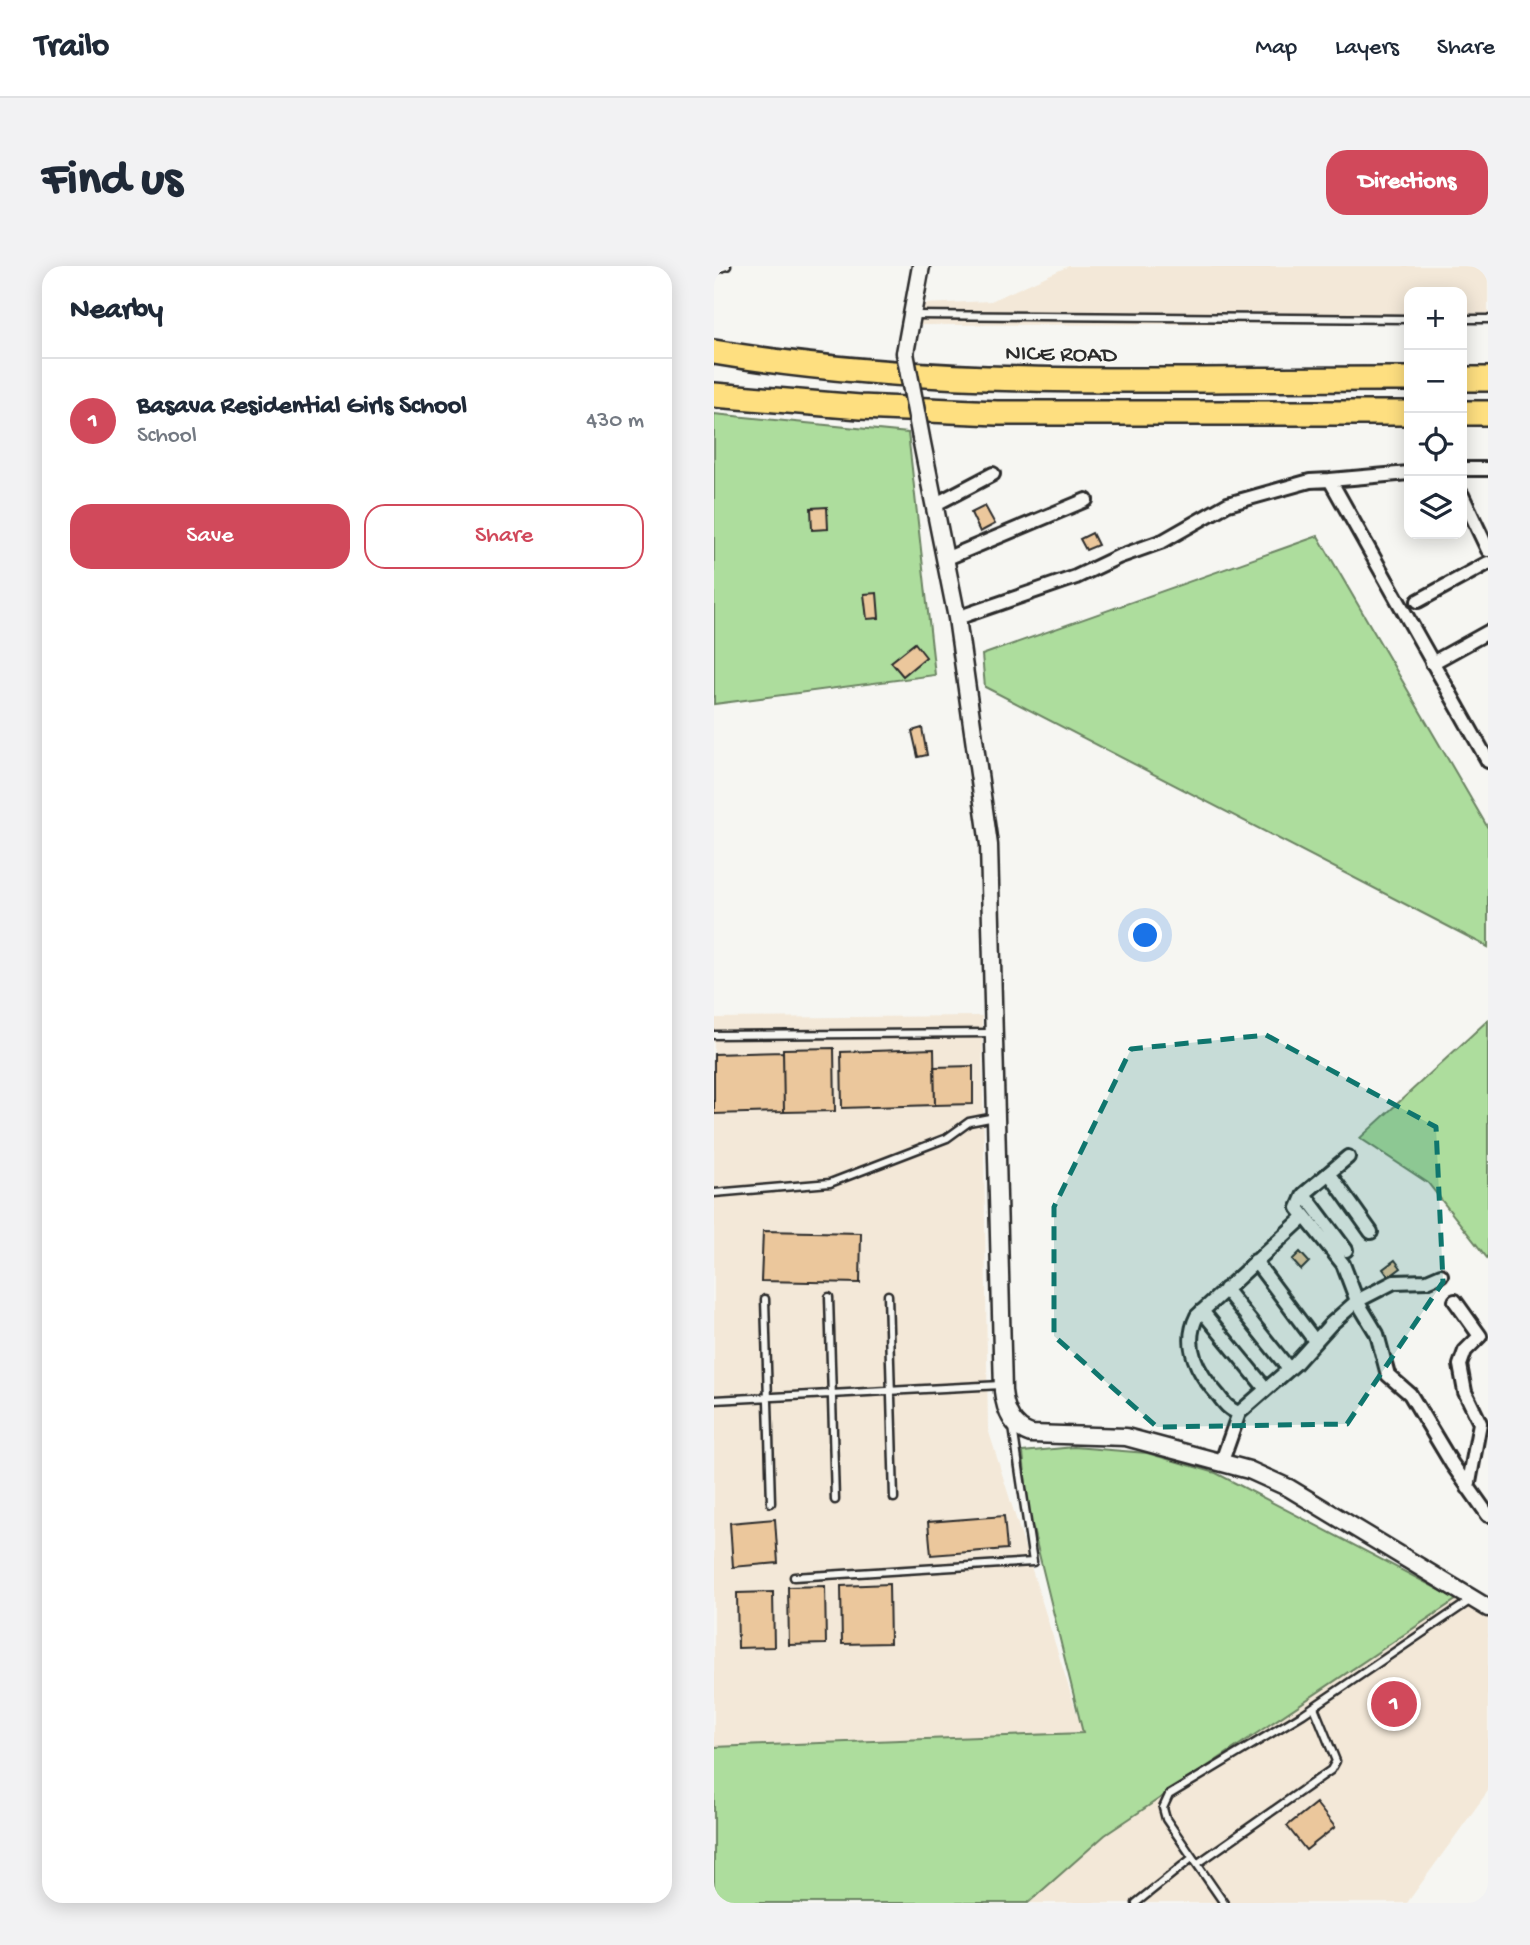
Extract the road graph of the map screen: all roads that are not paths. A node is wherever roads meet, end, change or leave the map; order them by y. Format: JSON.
{"nodes":[{"id":1,"x":727,"y":266,"type":"edge"},
{"id":2,"x":921,"y":266,"type":"edge"},
{"id":3,"x":714,"y":270,"type":"edge"},
{"id":4,"x":913,"y":315,"type":"junction"},
{"id":5,"x":1404,"y":319,"type":"edge"},
{"id":6,"x":1467,"y":319,"type":"edge"},
{"id":7,"x":1488,"y":320,"type":"edge"},
{"id":8,"x":714,"y":352,"type":"edge"},
{"id":9,"x":1404,"y":379,"type":"edge"},
{"id":10,"x":1467,"y":379,"type":"edge"},
{"id":11,"x":1488,"y":379,"type":"edge"},
{"id":12,"x":714,"y":395,"type":"edge"},
{"id":13,"x":1404,"y":413,"type":"edge"},
{"id":14,"x":1467,"y":413,"type":"edge"},
{"id":15,"x":1488,"y":413,"type":"edge"},
{"id":16,"x":1467,"y":469,"type":"edge"},
{"id":17,"x":1488,"y":469,"type":"edge"},
{"id":18,"x":1404,"y":473,"type":"edge"},
{"id":19,"x":993,"y":474,"type":"dead end"},
{"id":20,"x":1330,"y":480,"type":"junction"},
{"id":21,"x":1086,"y":500,"type":"dead end"},
{"id":22,"x":934,"y":505,"type":"junction"},
{"id":23,"x":1467,"y":506,"type":"edge"},
{"id":24,"x":1488,"y":550,"type":"edge"},
{"id":25,"x":945,"y":559,"type":"junction"},
{"id":26,"x":1488,"y":563,"type":"edge"},
{"id":27,"x":1418,"y":601,"type":"dead end"},
{"id":28,"x":957,"y":618,"type":"junction"},
{"id":29,"x":1488,"y":632,"type":"edge"},
{"id":30,"x":1432,"y":663,"type":"junction"},
{"id":31,"x":1488,"y":761,"type":"edge"},
{"id":32,"x":993,"y":1033,"type":"junction"},
{"id":33,"x":714,"y":1035,"type":"edge"},
{"id":34,"x":996,"y":1117,"type":"junction"},
{"id":35,"x":1348,"y":1157,"type":"dead end"},
{"id":36,"x":1329,"y":1173,"type":"junction"},
{"id":37,"x":714,"y":1194,"type":"edge"},
{"id":38,"x":1304,"y":1194,"type":"junction"},
{"id":39,"x":1303,"y":1218,"type":"junction"},
{"id":40,"x":1371,"y":1232,"type":"dead end"},
{"id":41,"x":1346,"y":1250,"type":"dead end"},
{"id":42,"x":1255,"y":1261,"type":"junction"},
{"id":43,"x":1441,"y":1275,"type":"dead end"},
{"id":44,"x":1225,"y":1289,"type":"junction"},
{"id":45,"x":888,"y":1295,"type":"dead end"},
{"id":46,"x":829,"y":1297,"type":"dead end"},
{"id":47,"x":765,"y":1299,"type":"dead end"},
{"id":48,"x":1357,"y":1301,"type":"junction"},
{"id":49,"x":1455,"y":1301,"type":"dead end"},
{"id":50,"x":1202,"y":1311,"type":"junction"},
{"id":51,"x":1315,"y":1341,"type":"junction"},
{"id":52,"x":1289,"y":1369,"type":"junction"},
{"id":53,"x":1003,"y":1385,"type":"junction"},
{"id":54,"x":891,"y":1390,"type":"junction"},
{"id":55,"x":1266,"y":1390,"type":"junction"},
{"id":56,"x":831,"y":1394,"type":"junction"},
{"id":57,"x":768,"y":1397,"type":"junction"},
{"id":58,"x":714,"y":1400,"type":"edge"},
{"id":59,"x":1238,"y":1413,"type":"junction"},
{"id":60,"x":1012,"y":1418,"type":"junction"},
{"id":61,"x":1222,"y":1461,"type":"junction"},
{"id":62,"x":1468,"y":1488,"type":"junction"},
{"id":63,"x":894,"y":1498,"type":"dead end"},
{"id":64,"x":835,"y":1500,"type":"dead end"},
{"id":65,"x":771,"y":1503,"type":"dead end"},
{"id":66,"x":1488,"y":1516,"type":"edge"},
{"id":67,"x":794,"y":1577,"type":"dead end"},
{"id":68,"x":1474,"y":1598,"type":"junction"},
{"id":69,"x":1488,"y":1608,"type":"edge"},
{"id":70,"x":1314,"y":1707,"type":"junction"},
{"id":71,"x":1194,"y":1861,"type":"junction"},
{"id":72,"x":1136,"y":1903,"type":"edge"},
{"id":73,"x":1224,"y":1903,"type":"edge"}],
"edges":[{"from":1,"to":3,"type":"lane"},
{"from":2,"to":4,"type":"street"},
{"from":4,"to":5,"type":"lane"},
{"from":4,"to":22,"type":"street","bridge":true},
{"from":6,"to":7,"type":"lane"},
{"from":8,"to":9,"type":"highway","name":"NICE ROAD"},
{"from":10,"to":11,"type":"highway"},
{"from":12,"to":13,"type":"highway"},
{"from":14,"to":15,"type":"highway"},
{"from":16,"to":17,"type":"street"},
{"from":18,"to":20,"type":"street"},
{"from":19,"to":22,"type":"street"},
{"from":20,"to":28,"type":"street"},
{"from":20,"to":30,"type":"street"},
{"from":21,"to":25,"type":"street"},
{"from":22,"to":25,"type":"street"},
{"from":23,"to":24,"type":"street"},
{"from":25,"to":28,"type":"street"},
{"from":26,"to":27,"type":"street"},
{"from":28,"to":32,"type":"street"},
{"from":29,"to":30,"type":"street"},
{"from":30,"to":31,"type":"street"},
{"from":32,"to":33,"type":"lane"},
{"from":32,"to":34,"type":"street"},
{"from":34,"to":37,"type":"lane"},
{"from":34,"to":53,"type":"street"},
{"from":35,"to":36,"type":"street"},
{"from":36,"to":38,"type":"street"},
{"from":36,"to":40,"type":"street"},
{"from":38,"to":39,"type":"street"},
{"from":38,"to":41,"type":"street"},
{"from":39,"to":42,"type":"street"},
{"from":39,"to":48,"type":"street"},
{"from":42,"to":44,"type":"street"},
{"from":42,"to":51,"type":"street"},
{"from":43,"to":48,"type":"street"},
{"from":44,"to":50,"type":"street"},
{"from":44,"to":52,"type":"street"},
{"from":45,"to":54,"type":"lane"},
{"from":46,"to":56,"type":"lane"},
{"from":47,"to":57,"type":"lane"},
{"from":48,"to":51,"type":"street"},
{"from":48,"to":62,"type":"street"},
{"from":49,"to":62,"type":"street"},
{"from":50,"to":55,"type":"street"},
{"from":50,"to":59,"type":"street"},
{"from":51,"to":52,"type":"street"},
{"from":52,"to":55,"type":"street"},
{"from":53,"to":54,"type":"lane"},
{"from":53,"to":60,"type":"street"},
{"from":54,"to":56,"type":"lane"},
{"from":54,"to":63,"type":"lane"},
{"from":55,"to":59,"type":"street"},
{"from":56,"to":57,"type":"lane"},
{"from":56,"to":64,"type":"lane"},
{"from":57,"to":58,"type":"lane"},
{"from":57,"to":65,"type":"lane"},
{"from":59,"to":61,"type":"street"},
{"from":60,"to":61,"type":"street"},
{"from":60,"to":67,"type":"lane"},
{"from":61,"to":68,"type":"street"},
{"from":62,"to":66,"type":"street"},
{"from":68,"to":69,"type":"street"},
{"from":68,"to":70,"type":"lane"},
{"from":70,"to":71,"type":"lane"},
{"from":70,"to":71,"type":"lane"},
{"from":71,"to":72,"type":"lane"},
{"from":71,"to":73,"type":"lane"}]}
